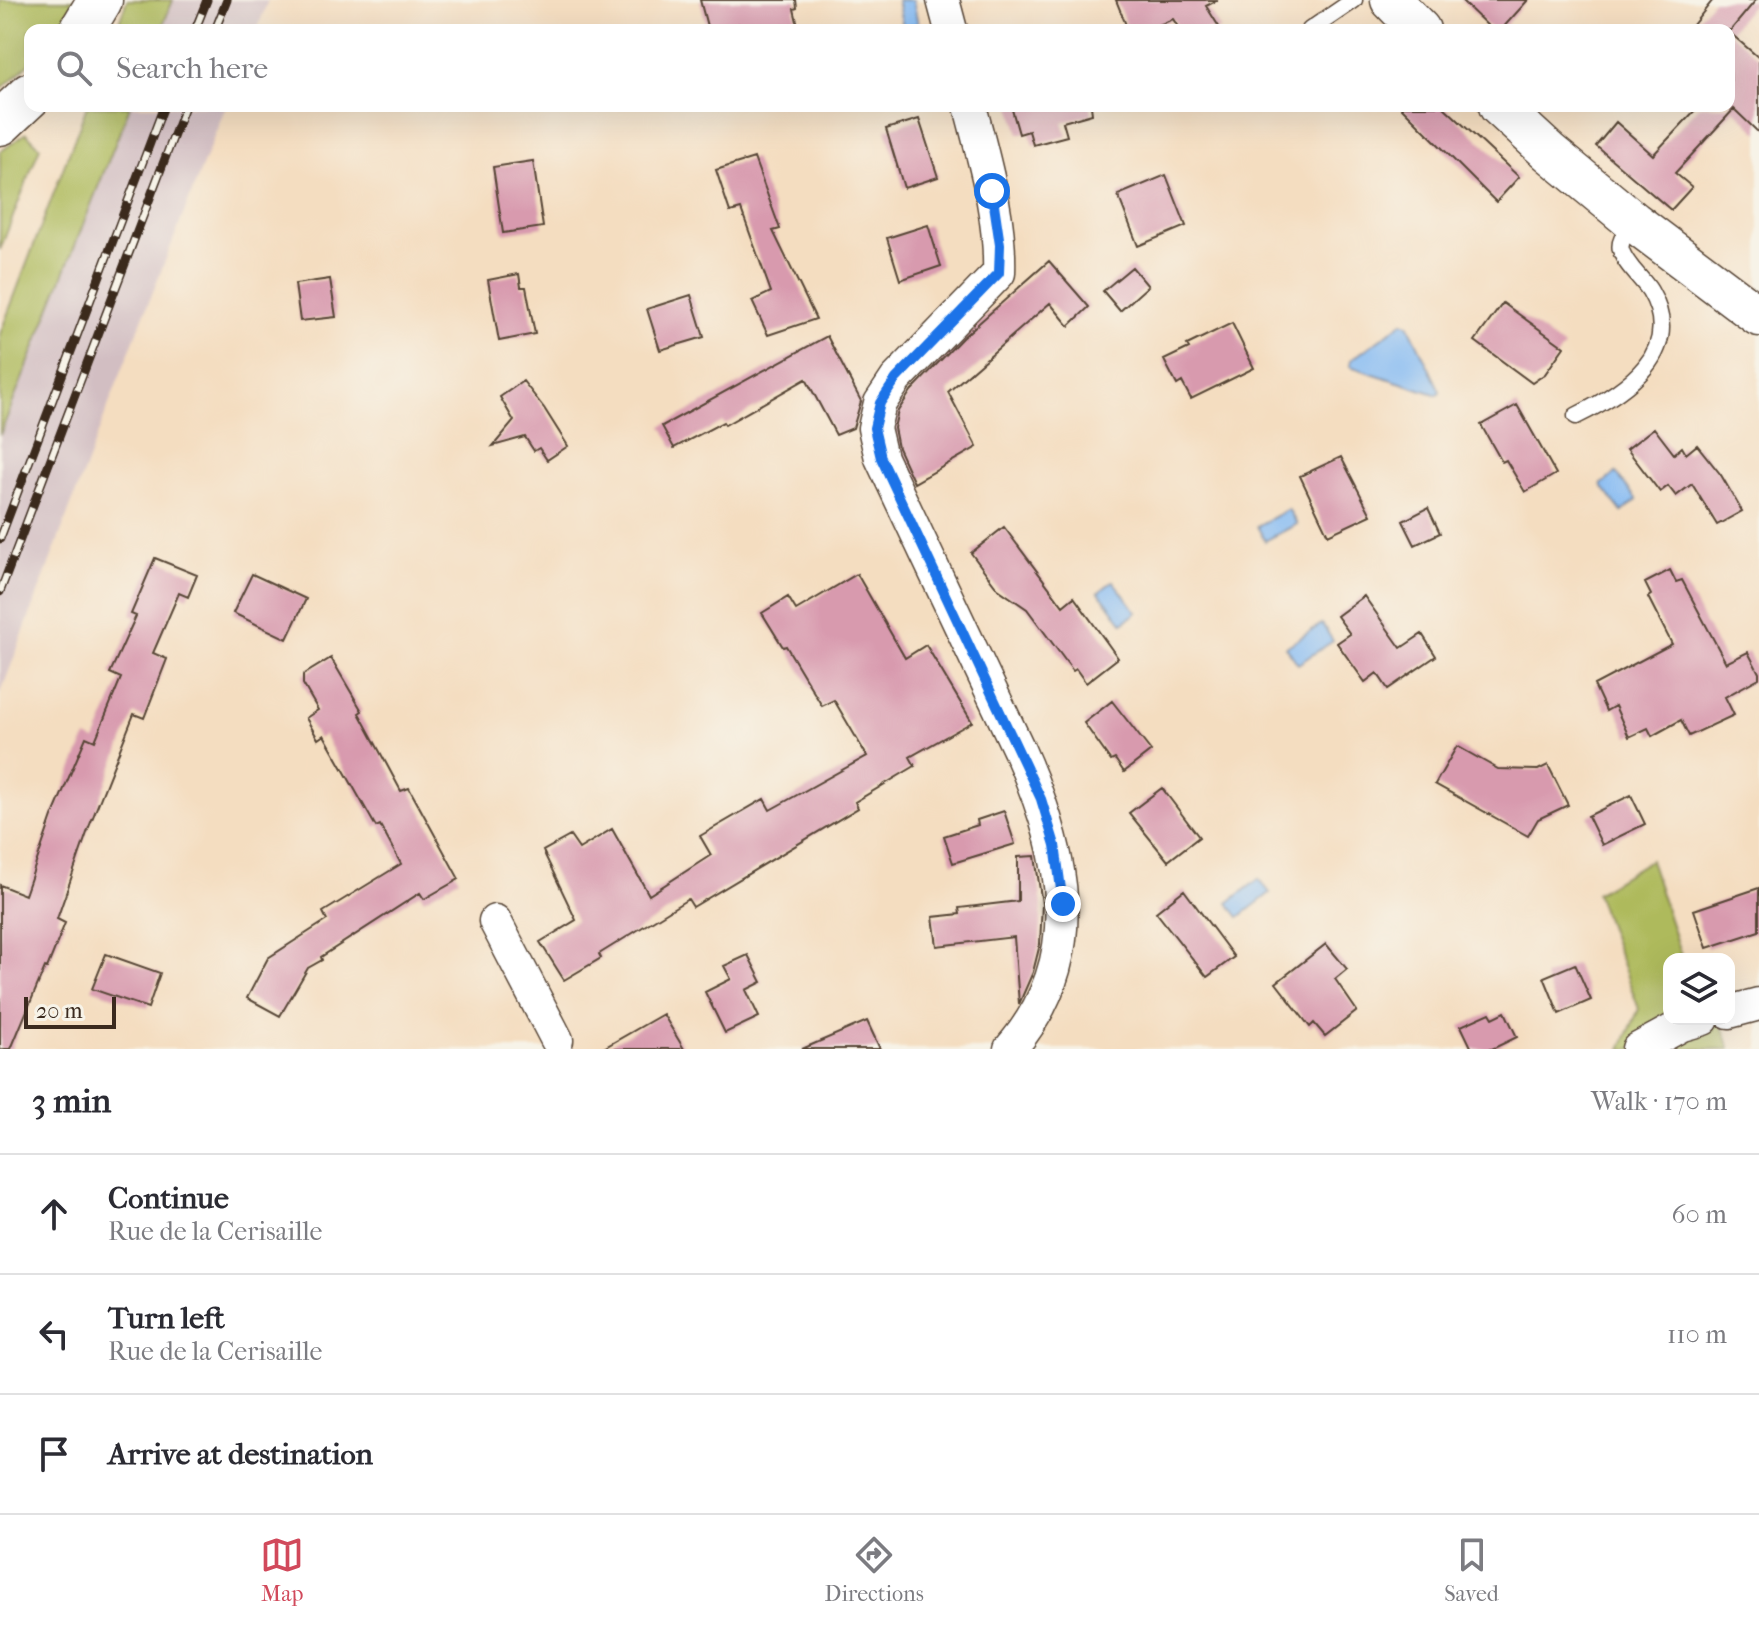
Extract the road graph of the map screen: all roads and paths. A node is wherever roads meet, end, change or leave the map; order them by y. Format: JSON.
{"nodes":[{"id":1,"x":100,"y":0,"type":"edge"},
{"id":2,"x":943,"y":0,"type":"edge"},
{"id":3,"x":1354,"y":0,"type":"edge"},
{"id":4,"x":1391,"y":0,"type":"edge"},
{"id":5,"x":86,"y":24,"type":"edge"},
{"id":6,"x":949,"y":24,"type":"edge"},
{"id":7,"x":1319,"y":24,"type":"edge"},
{"id":8,"x":1414,"y":24,"type":"edge"},
{"id":9,"x":24,"y":101,"type":"edge"},
{"id":10,"x":972,"y":112,"type":"edge"},
{"id":11,"x":1506,"y":112,"type":"edge"},
{"id":12,"x":0,"y":123,"type":"edge"},
{"id":13,"x":1634,"y":222,"type":"junction"},
{"id":14,"x":1759,"y":316,"type":"edge"},
{"id":15,"x":1576,"y":416,"type":"dead end"},
{"id":16,"x":495,"y":921,"type":"dead end"},
{"id":17,"x":1759,"y":1004,"type":"edge"},
{"id":18,"x":1735,"y":1010,"type":"edge"},
{"id":19,"x":1682,"y":1025,"type":"edge"},
{"id":20,"x":557,"y":1040,"type":"dead end"},
{"id":21,"x":1010,"y":1049,"type":"edge"},
{"id":22,"x":1638,"y":1049,"type":"edge"}],
"edges":[{"from":1,"to":5,"type":"main road"},
{"from":2,"to":6,"type":"street"},
{"from":3,"to":7,"type":"lane"},
{"from":4,"to":8,"type":"street"},
{"from":9,"to":12,"type":"main road"},
{"from":10,"to":21,"type":"street"},
{"from":11,"to":13,"type":"street"},
{"from":13,"to":14,"type":"street"},
{"from":13,"to":15,"type":"lane"},
{"from":16,"to":20,"type":"street"},
{"from":17,"to":18,"type":"street"},
{"from":19,"to":22,"type":"street"}]}
